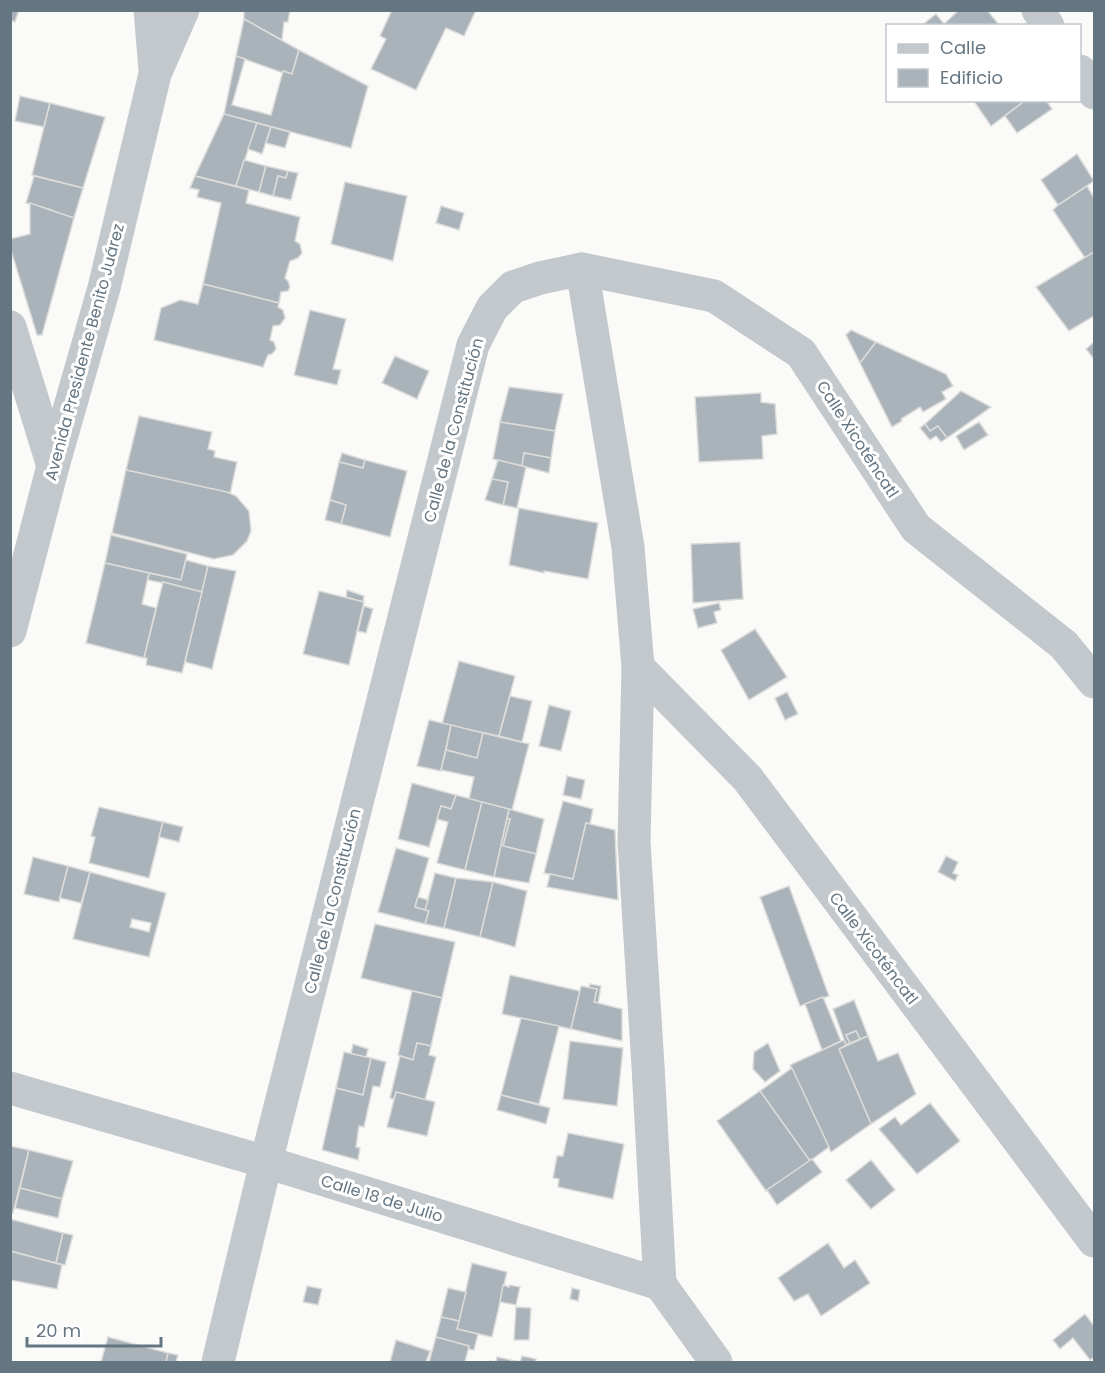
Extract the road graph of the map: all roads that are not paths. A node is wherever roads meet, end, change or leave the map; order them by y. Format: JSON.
{"nodes":[{"id":1,"x":150,"y":10,"type":"edge"},
{"id":2,"x":183,"y":10,"type":"edge"},
{"id":3,"x":1038,"y":10,"type":"edge"},
{"id":4,"x":1047,"y":24,"type":"edge"},
{"id":5,"x":1081,"y":72,"type":"edge"},
{"id":6,"x":155,"y":74,"type":"junction"},
{"id":7,"x":1095,"y":93,"type":"edge"},
{"id":8,"x":582,"y":269,"type":"junction"},
{"id":9,"x":10,"y":327,"type":"edge"},
{"id":10,"x":53,"y":466,"type":"junction"},
{"id":11,"x":10,"y":631,"type":"edge"},
{"id":12,"x":638,"y":667,"type":"junction"},
{"id":13,"x":1095,"y":682,"type":"edge"},
{"id":14,"x":10,"y":1088,"type":"edge"},
{"id":15,"x":266,"y":1162,"type":"junction"},
{"id":16,"x":1095,"y":1241,"type":"edge"},
{"id":17,"x":660,"y":1284,"type":"junction"},
{"id":18,"x":218,"y":1362,"type":"edge"},
{"id":19,"x":716,"y":1362,"type":"edge"}],
"edges":[{"from":1,"to":6,"type":"street","name":"Avenida Presidente Benito Juárez"},
{"from":2,"to":6,"type":"street","name":"Avenida Presidente Benito Juárez"},
{"from":3,"to":4,"type":"street"},
{"from":5,"to":7,"type":"street"},
{"from":6,"to":10,"type":"street","name":"Avenida Presidente Benito Juárez"},
{"from":8,"to":12,"type":"street"},
{"from":8,"to":13,"type":"street","name":"Calle Xicoténcatl"},
{"from":8,"to":15,"type":"street","name":"Calle de la Constitución"},
{"from":9,"to":10,"type":"street"},
{"from":10,"to":11,"type":"street","name":"Avenida Presidente Benito Juárez"},
{"from":12,"to":16,"type":"street","name":"Calle Xicoténcatl"},
{"from":12,"to":17,"type":"street"},
{"from":14,"to":15,"type":"street","name":"Calle 18 de Julio"},
{"from":15,"to":17,"type":"street","name":"Calle 18 de Julio"},
{"from":15,"to":18,"type":"street","name":"Calle de la Constitución"},
{"from":17,"to":19,"type":"street"}]}
